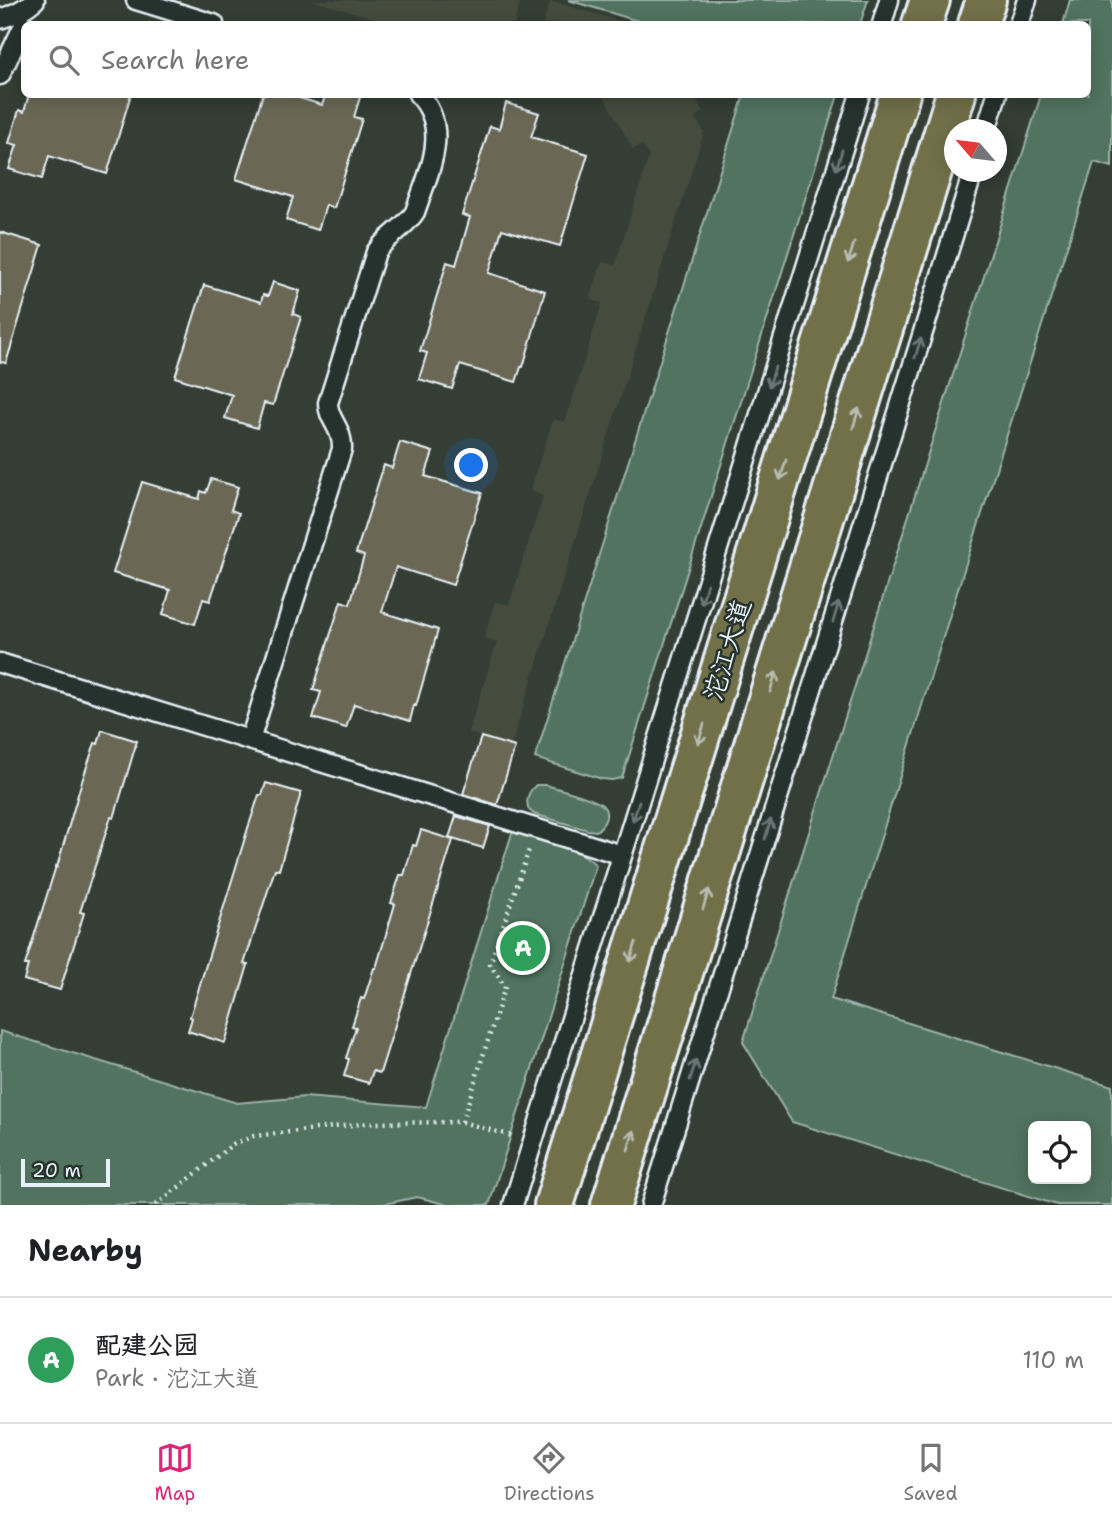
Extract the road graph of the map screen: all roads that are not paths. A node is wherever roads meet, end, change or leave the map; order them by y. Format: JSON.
{"nodes":[{"id":1,"x":44,"y":0,"type":"edge"},
{"id":2,"x":136,"y":0,"type":"edge"},
{"id":3,"x":889,"y":0,"type":"edge"},
{"id":4,"x":930,"y":0,"type":"edge"},
{"id":5,"x":986,"y":0,"type":"edge"},
{"id":6,"x":1027,"y":0,"type":"edge"},
{"id":7,"x":30,"y":13,"type":"edge"},
{"id":8,"x":0,"y":19,"type":"edge"},
{"id":9,"x":204,"y":21,"type":"edge"},
{"id":10,"x":883,"y":21,"type":"edge"},
{"id":11,"x":923,"y":21,"type":"edge"},
{"id":12,"x":979,"y":21,"type":"edge"},
{"id":13,"x":1020,"y":21,"type":"edge"},
{"id":14,"x":21,"y":32,"type":"edge"},
{"id":15,"x":0,"y":75,"type":"edge"},
{"id":16,"x":422,"y":98,"type":"edge"},
{"id":17,"x":859,"y":98,"type":"edge"},
{"id":18,"x":899,"y":98,"type":"edge"},
{"id":19,"x":955,"y":98,"type":"edge"},
{"id":20,"x":997,"y":98,"type":"edge"},
{"id":21,"x":990,"y":119,"type":"edge"},
{"id":22,"x":970,"y":182,"type":"edge"},
{"id":23,"x":0,"y":663,"type":"edge"},
{"id":24,"x":250,"y":740,"type":"junction"},
{"id":25,"x":622,"y":855,"type":"junction"},
{"id":26,"x":513,"y":1205,"type":"edge"},
{"id":27,"x":554,"y":1205,"type":"edge"},
{"id":28,"x":611,"y":1205,"type":"edge"},
{"id":29,"x":651,"y":1205,"type":"edge"}],
"edges":[{"from":1,"to":7,"type":"lane"},
{"from":2,"to":9,"type":"lane"},
{"from":3,"to":10,"type":"lane"},
{"from":4,"to":11,"type":"highway"},
{"from":5,"to":12,"type":"highway"},
{"from":6,"to":13,"type":"lane"},
{"from":7,"to":8,"type":"lane"},
{"from":14,"to":15,"type":"lane"},
{"from":16,"to":24,"type":"lane"},
{"from":17,"to":25,"type":"lane","one_way":true},
{"from":18,"to":27,"type":"highway","name":"沱江大道","one_way":true},
{"from":28,"to":19,"type":"highway","name":"沱江大道","one_way":true},
{"from":20,"to":21,"type":"lane"},
{"from":29,"to":22,"type":"lane","one_way":true},
{"from":23,"to":24,"type":"lane"},
{"from":24,"to":25,"type":"lane"},
{"from":25,"to":26,"type":"lane"}]}
